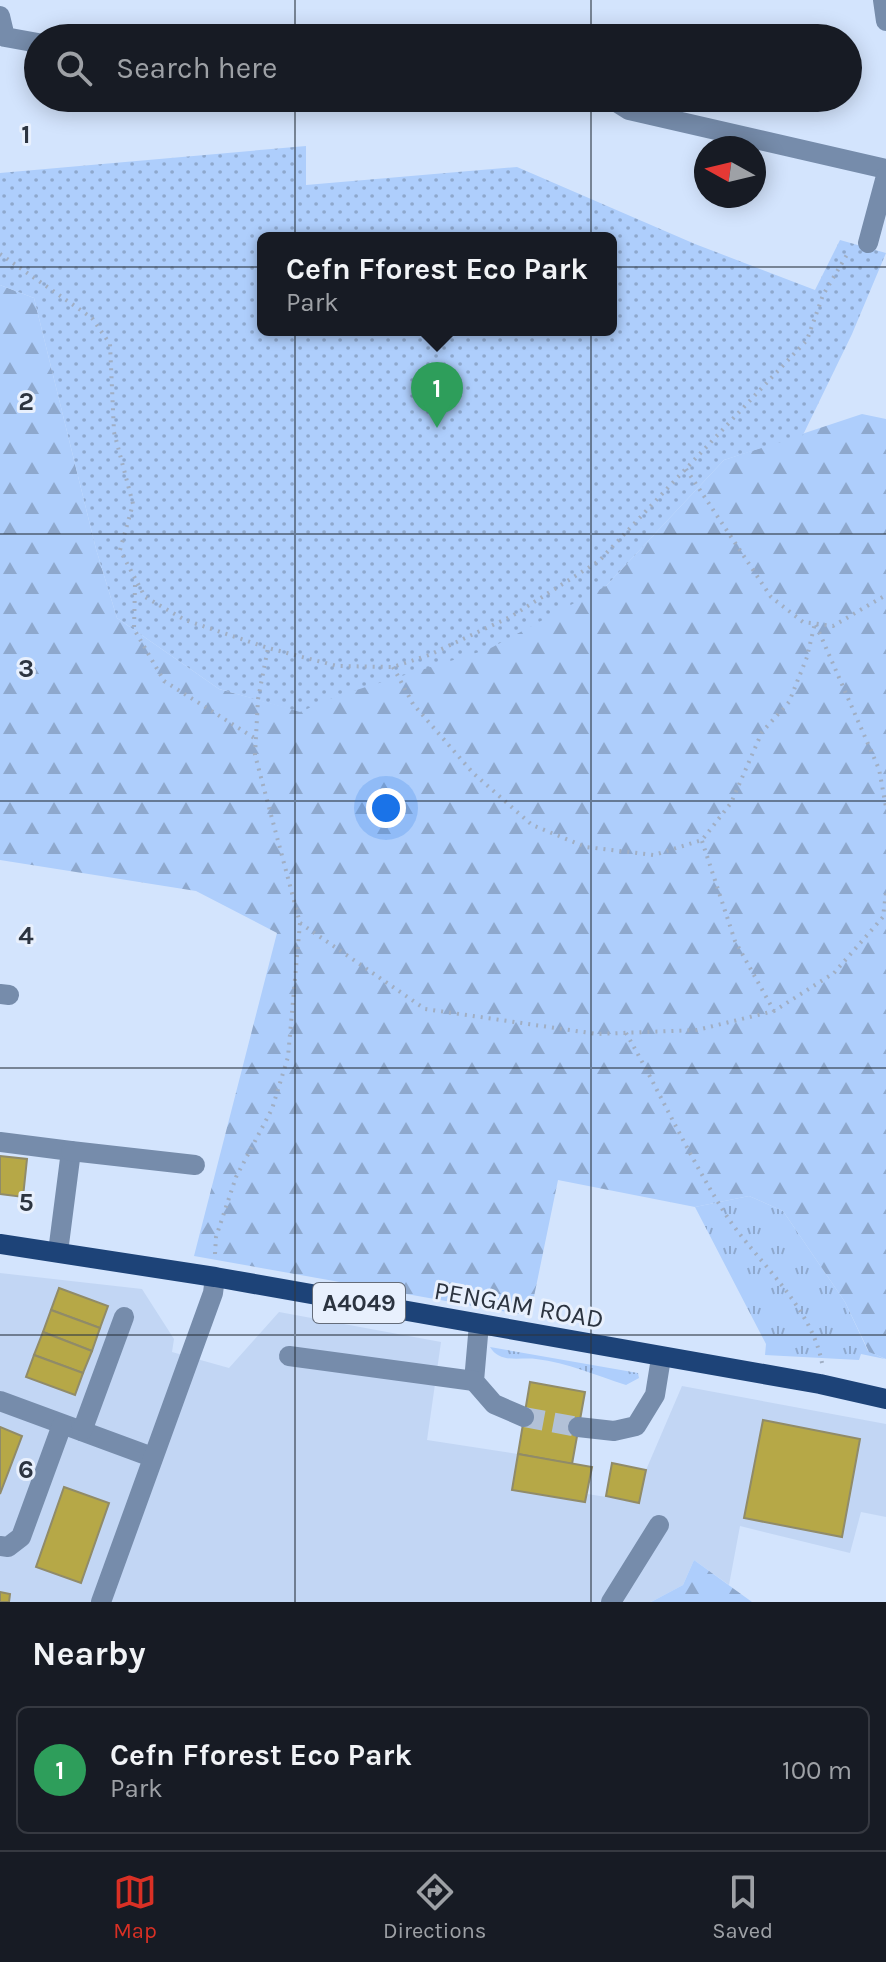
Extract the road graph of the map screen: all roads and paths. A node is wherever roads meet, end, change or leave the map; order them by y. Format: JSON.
{"nodes":[{"id":1,"x":883,"y":0,"type":"edge"},
{"id":2,"x":0,"y":16,"type":"edge"},
{"id":3,"x":886,"y":21,"type":"edge"},
{"id":4,"x":3,"y":43,"type":"edge"},
{"id":5,"x":24,"y":43,"type":"edge"},
{"id":6,"x":638,"y":112,"type":"edge"},
{"id":7,"x":886,"y":169,"type":"edge"},
{"id":8,"x":886,"y":176,"type":"edge"},
{"id":9,"x":868,"y":243,"type":"joint"},
{"id":10,"x":0,"y":254,"type":"edge"},
{"id":11,"x":686,"y":469,"type":"junction"},
{"id":12,"x":135,"y":581,"type":"junction"},
{"id":13,"x":886,"y":595,"type":"edge"},
{"id":14,"x":815,"y":623,"type":"junction"},
{"id":15,"x":268,"y":648,"type":"junction"},
{"id":16,"x":393,"y":667,"type":"junction"},
{"id":17,"x":256,"y":739,"type":"junction"},
{"id":18,"x":886,"y":768,"type":"edge"},
{"id":19,"x":879,"y":769,"type":"junction"},
{"id":20,"x":886,"y":807,"type":"edge"},
{"id":21,"x":702,"y":840,"type":"junction"},
{"id":22,"x":886,"y":893,"type":"edge"},
{"id":23,"x":300,"y":923,"type":"junction"},
{"id":24,"x":774,"y":1011,"type":"junction"},
{"id":25,"x":626,"y":1033,"type":"junction"},
{"id":26,"x":0,"y":1142,"type":"edge"},
{"id":27,"x":71,"y":1151,"type":"junction"},
{"id":28,"x":195,"y":1165,"type":"dead end"},
{"id":29,"x":0,"y":1244,"type":"edge"},
{"id":30,"x":58,"y":1252,"type":"junction"},
{"id":31,"x":215,"y":1277,"type":"junction"},
{"id":32,"x":124,"y":1317,"type":"dead end"},
{"id":33,"x":479,"y":1324,"type":"junction"},
{"id":34,"x":289,"y":1356,"type":"dead end"},
{"id":35,"x":661,"y":1358,"type":"junction"},
{"id":36,"x":822,"y":1360,"type":"dead end"},
{"id":37,"x":474,"y":1381,"type":"junction"},
{"id":38,"x":886,"y":1399,"type":"edge"},
{"id":39,"x":0,"y":1401,"type":"edge"},
{"id":40,"x":524,"y":1417,"type":"tunnel mouth"},
{"id":41,"x":578,"y":1427,"type":"tunnel mouth"},
{"id":42,"x":72,"y":1428,"type":"junction"},
{"id":43,"x":152,"y":1457,"type":"junction"},
{"id":44,"x":659,"y":1525,"type":"dead end"},
{"id":45,"x":0,"y":1546,"type":"edge"},
{"id":46,"x":101,"y":1602,"type":"edge"},
{"id":47,"x":611,"y":1602,"type":"edge"}],
"edges":[{"from":1,"to":3,"type":"street"},
{"from":2,"to":4,"type":"street"},
{"from":4,"to":5,"type":"street"},
{"from":6,"to":7,"type":"street"},
{"from":8,"to":9,"type":"street"},
{"from":9,"to":11,"type":"path"},
{"from":10,"to":12,"type":"path"},
{"from":11,"to":14,"type":"path"},
{"from":11,"to":16,"type":"path"},
{"from":12,"to":15,"type":"path"},
{"from":12,"to":17,"type":"path"},
{"from":13,"to":14,"type":"path"},
{"from":14,"to":19,"type":"path"},
{"from":14,"to":21,"type":"path"},
{"from":15,"to":16,"type":"path"},
{"from":15,"to":17,"type":"path"},
{"from":16,"to":21,"type":"path"},
{"from":17,"to":23,"type":"path"},
{"from":18,"to":19,"type":"path"},
{"from":19,"to":20,"type":"path"},
{"from":21,"to":24,"type":"path"},
{"from":22,"to":24,"type":"path"},
{"from":23,"to":25,"type":"path"},
{"from":23,"to":31,"type":"path"},
{"from":24,"to":25,"type":"path"},
{"from":25,"to":36,"type":"path"},
{"from":26,"to":27,"type":"street"},
{"from":27,"to":28,"type":"street"},
{"from":27,"to":30,"type":"street"},
{"from":29,"to":30,"type":"main road","name":"PENGAM ROAD","number":"A4049"},
{"from":30,"to":31,"type":"main road","name":"PENGAM ROAD","number":"A4049"},
{"from":31,"to":33,"type":"main road","name":"PENGAM ROAD","number":"A4049"},
{"from":31,"to":43,"type":"street"},
{"from":32,"to":42,"type":"street"},
{"from":33,"to":35,"type":"main road","name":"PENGAM ROAD","number":"A4049"},
{"from":33,"to":37,"type":"street"},
{"from":34,"to":37,"type":"street"},
{"from":35,"to":38,"type":"main road","name":"PENGAM ROAD","number":"A4049"},
{"from":35,"to":41,"type":"street"},
{"from":37,"to":40,"type":"street"},
{"from":39,"to":42,"type":"street"},
{"from":42,"to":43,"type":"street"},
{"from":42,"to":45,"type":"street"},
{"from":43,"to":46,"type":"street"},
{"from":44,"to":47,"type":"street"}]}
